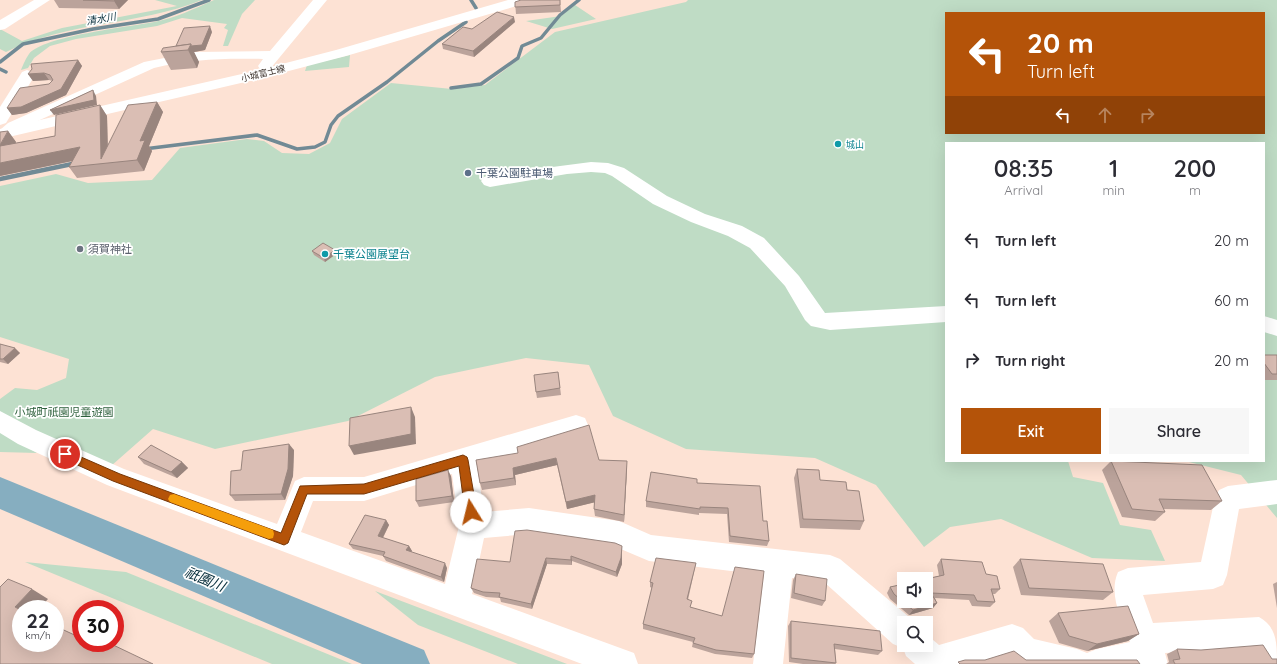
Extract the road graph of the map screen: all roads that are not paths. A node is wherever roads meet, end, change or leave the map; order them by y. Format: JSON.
{"nodes":[{"id":1,"x":43,"y":0,"type":"edge"},
{"id":2,"x":320,"y":0,"type":"edge"},
{"id":3,"x":522,"y":0,"type":"edge"},
{"id":4,"x":0,"y":26,"type":"edge"},
{"id":5,"x":274,"y":55,"type":"junction"},
{"id":6,"x":27,"y":75,"type":"edge"},
{"id":7,"x":258,"y":75,"type":"junction"},
{"id":8,"x":40,"y":87,"type":"edge"},
{"id":9,"x":18,"y":89,"type":"junction"},
{"id":10,"x":2,"y":129,"type":"edge"},
{"id":11,"x":490,"y":181,"type":"dead end"},
{"id":12,"x":945,"y":314,"type":"edge"},
{"id":13,"x":1265,"y":324,"type":"edge"},
{"id":14,"x":1277,"y":328,"type":"edge"},
{"id":15,"x":0,"y":421,"type":"edge"},
{"id":16,"x":576,"y":425,"type":"dead end"},
{"id":17,"x":463,"y":460,"type":"junction"},
{"id":18,"x":1277,"y":492,"type":"edge"},
{"id":19,"x":473,"y":526,"type":"junction"},
{"id":20,"x":284,"y":540,"type":"junction"},
{"id":21,"x":780,"y":563,"type":"junction"},
{"id":22,"x":455,"y":603,"type":"junction"},
{"id":23,"x":897,"y":627,"type":"edge"},
{"id":24,"x":1149,"y":652,"type":"edge"},
{"id":25,"x":930,"y":657,"type":"edge"},
{"id":26,"x":1277,"y":661,"type":"edge"},
{"id":27,"x":622,"y":664,"type":"edge"},
{"id":28,"x":768,"y":664,"type":"edge"},
{"id":29,"x":1077,"y":664,"type":"edge"},
{"id":30,"x":1097,"y":664,"type":"edge"}],
"edges":[{"from":1,"to":4,"type":"street"},
{"from":2,"to":5,"type":"street"},
{"from":3,"to":7,"type":"street","name":"小城富士線"},
{"from":5,"to":7,"type":"street"},
{"from":5,"to":10,"type":"street"},
{"from":6,"to":9,"type":"street"},
{"from":7,"to":10,"type":"street","name":"小城富士線"},
{"from":8,"to":9,"type":"street"},
{"from":9,"to":10,"type":"street"},
{"from":11,"to":12,"type":"street"},
{"from":13,"to":14,"type":"street"},
{"from":15,"to":20,"type":"street"},
{"from":16,"to":17,"type":"street"},
{"from":17,"to":19,"type":"street"},
{"from":17,"to":20,"type":"street"},
{"from":18,"to":24,"type":"street"},
{"from":19,"to":21,"type":"street"},
{"from":19,"to":22,"type":"street"},
{"from":20,"to":22,"type":"street"},
{"from":21,"to":23,"type":"street"},
{"from":21,"to":28,"type":"street"},
{"from":22,"to":27,"type":"street"},
{"from":24,"to":26,"type":"street"},
{"from":24,"to":30,"type":"street"},
{"from":25,"to":29,"type":"street"}]}
